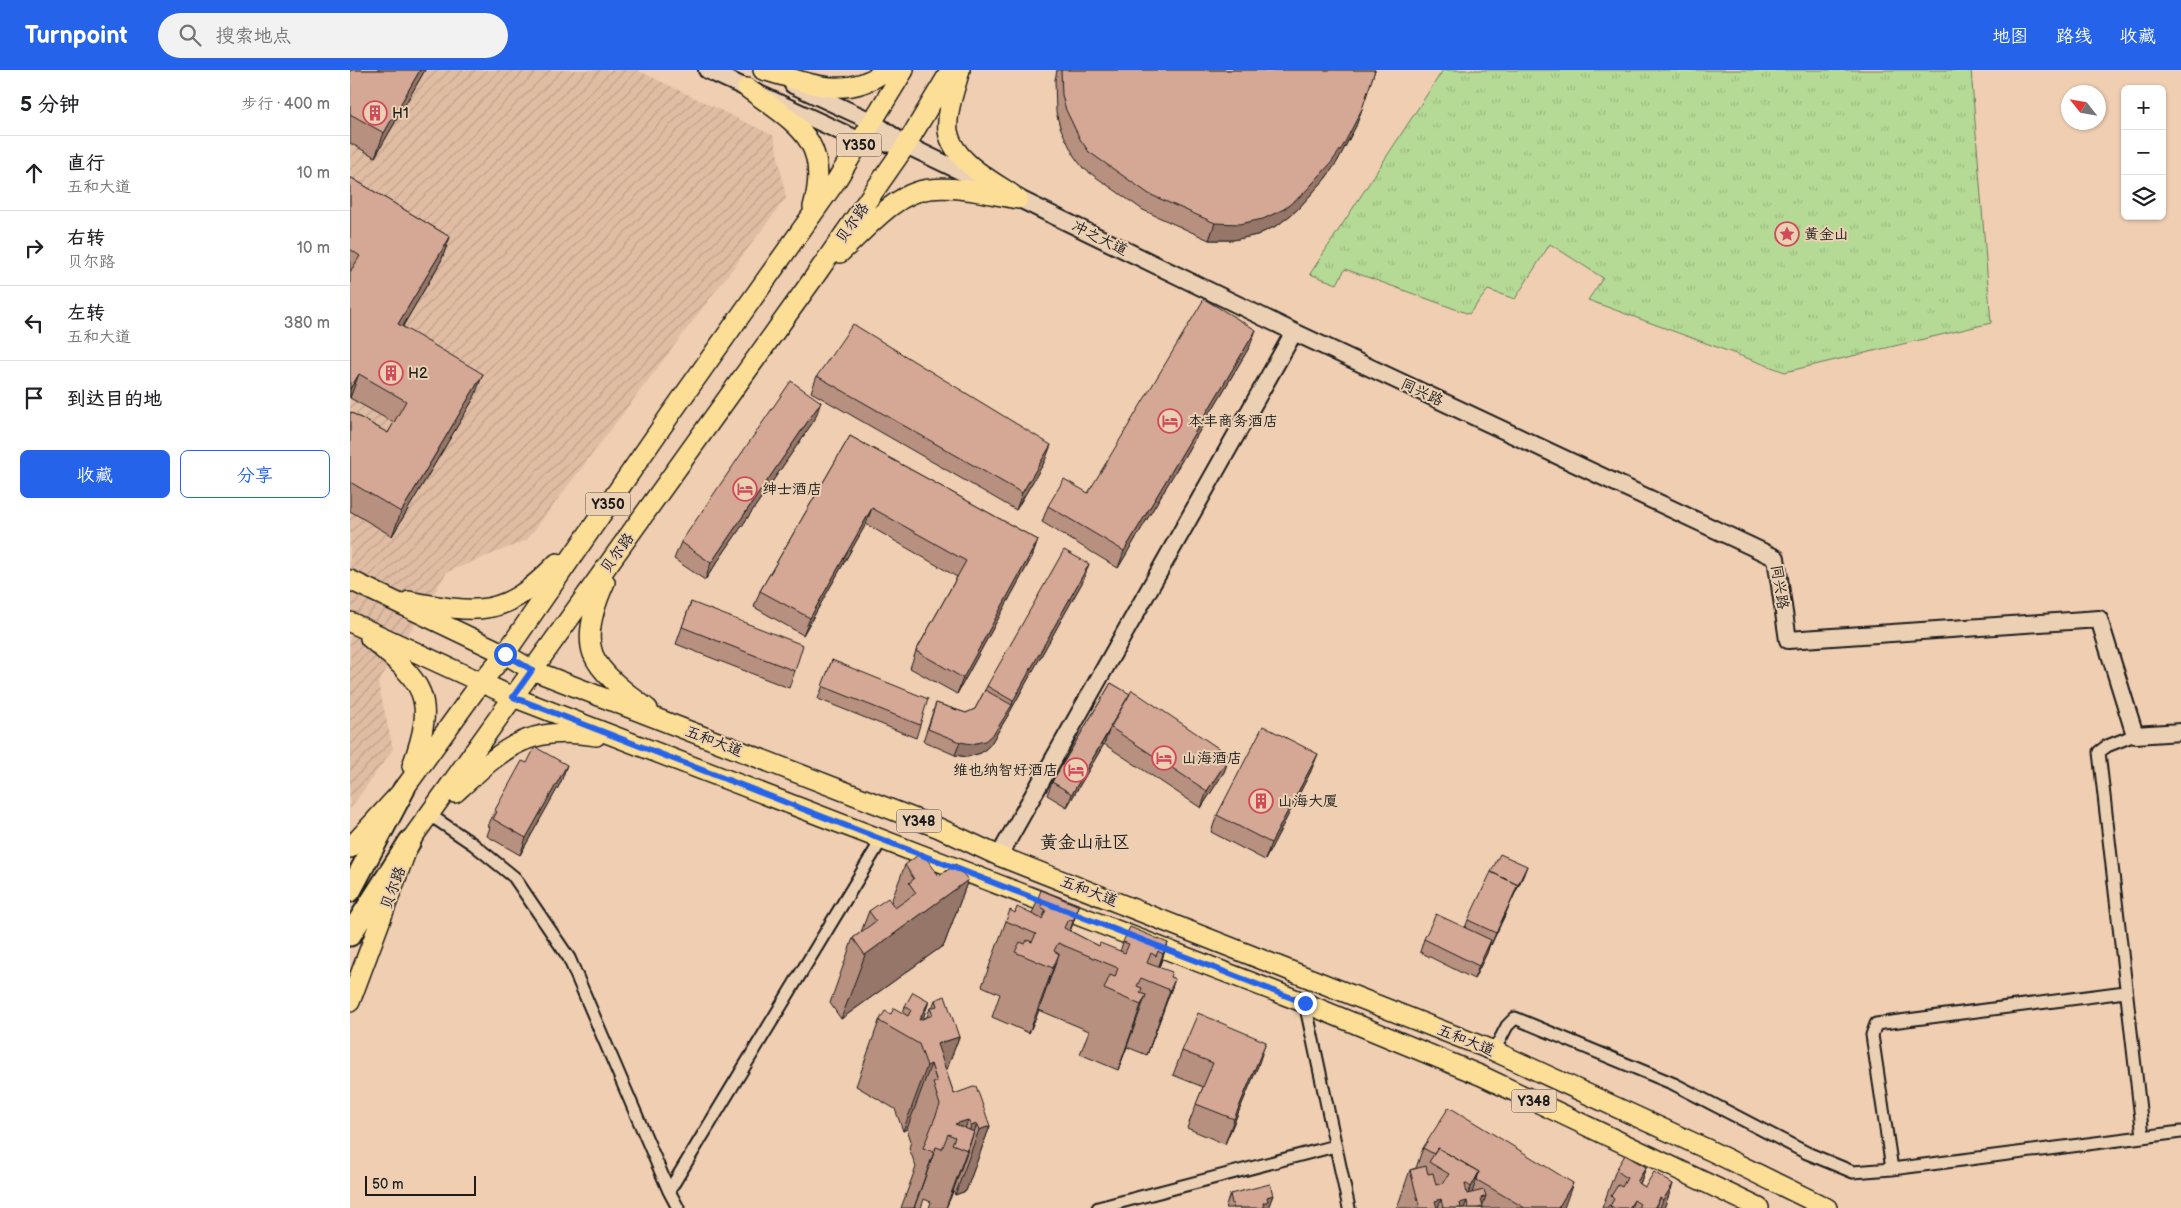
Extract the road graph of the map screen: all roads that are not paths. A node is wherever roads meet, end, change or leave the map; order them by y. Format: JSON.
{"nodes":[{"id":1,"x":707,"y":70,"type":"edge"},
{"id":2,"x":762,"y":70,"type":"edge"},
{"id":3,"x":886,"y":70,"type":"edge"},
{"id":4,"x":904,"y":70,"type":"edge"},
{"id":5,"x":950,"y":70,"type":"edge"},
{"id":6,"x":960,"y":70,"type":"edge"},
{"id":7,"x":746,"y":88,"type":"junction"},
{"id":8,"x":873,"y":122,"type":"junction"},
{"id":9,"x":861,"y":141,"type":"junction"},
{"id":10,"x":906,"y":145,"type":"junction"},
{"id":11,"x":1018,"y":199,"type":"junction"},
{"id":12,"x":810,"y":217,"type":"junction"},
{"id":13,"x":815,"y":276,"type":"junction"},
{"id":14,"x":1294,"y":332,"type":"junction"},
{"id":15,"x":596,"y":522,"type":"junction"},
{"id":16,"x":619,"y":550,"type":"junction"},
{"id":17,"x":350,"y":580,"type":"edge"},
{"id":18,"x":384,"y":596,"type":"junction"},
{"id":19,"x":352,"y":623,"type":"edge"},
{"id":20,"x":505,"y":654,"type":"junction"},
{"id":21,"x":532,"y":670,"type":"junction"},
{"id":22,"x":482,"y":681,"type":"junction"},
{"id":23,"x":513,"y":697,"type":"junction"},
{"id":24,"x":660,"y":720,"type":"junction"},
{"id":25,"x":2181,"y":732,"type":"edge"},
{"id":26,"x":2135,"y":735,"type":"junction"},
{"id":27,"x":633,"y":742,"type":"junction"},
{"id":28,"x":404,"y":788,"type":"junction"},
{"id":29,"x":430,"y":815,"type":"junction"},
{"id":30,"x":882,"y":838,"type":"junction"},
{"id":31,"x":410,"y":841,"type":"junction"},
{"id":32,"x":350,"y":848,"type":"edge"},
{"id":33,"x":999,"y":856,"type":"junction"},
{"id":34,"x":350,"y":891,"type":"edge"},
{"id":35,"x":350,"y":935,"type":"edge"},
{"id":36,"x":2125,"y":992,"type":"junction"},
{"id":37,"x":350,"y":1002,"type":"edge"},
{"id":38,"x":1305,"y":1003,"type":"junction"},
{"id":39,"x":1494,"y":1051,"type":"junction"},
{"id":40,"x":2181,"y":1132,"type":"edge"},
{"id":41,"x":2143,"y":1136,"type":"junction"},
{"id":42,"x":1336,"y":1146,"type":"junction"},
{"id":43,"x":1892,"y":1169,"type":"junction"},
{"id":44,"x":669,"y":1191,"type":"junction"},
{"id":45,"x":678,"y":1208,"type":"edge"},
{"id":46,"x":1098,"y":1208,"type":"edge"},
{"id":47,"x":1349,"y":1208,"type":"edge"},
{"id":48,"x":1760,"y":1208,"type":"edge"},
{"id":49,"x":1827,"y":1208,"type":"edge"}],
"edges":[{"from":1,"to":7,"type":"street","name":"冲之大道"},
{"from":2,"to":3,"type":"main road"},
{"from":2,"to":8,"type":"street","name":"冲之大道"},
{"from":4,"to":8,"type":"main road","number":"Y350"},
{"from":5,"to":10,"type":"main road","name":"贝尔路","number":"Y350"},
{"from":6,"to":11,"type":"main road"},
{"from":7,"to":9,"type":"street","name":"冲之大道"},
{"from":7,"to":12,"type":"main road"},
{"from":8,"to":9,"type":"main road","number":"Y350"},
{"from":8,"to":10,"type":"street","name":"冲之大道"},
{"from":9,"to":10,"type":"street","name":"冲之大道"},
{"from":9,"to":12,"type":"main road","number":"Y350"},
{"from":10,"to":11,"type":"street","name":"冲之大道"},
{"from":10,"to":13,"type":"main road","name":"贝尔路","number":"Y350"},
{"from":11,"to":13,"type":"main road"},
{"from":11,"to":14,"type":"street","name":"冲之大道"},
{"from":12,"to":15,"type":"main road","number":"Y350"},
{"from":13,"to":16,"type":"main road","name":"贝尔路","number":"Y350"},
{"from":14,"to":26,"type":"street","name":"同兴路"},
{"from":14,"to":33,"type":"street"},
{"from":15,"to":18,"type":"main road"},
{"from":15,"to":20,"type":"main road","number":"Y350"},
{"from":16,"to":21,"type":"main road","name":"贝尔路","number":"Y350"},
{"from":16,"to":24,"type":"main road"},
{"from":17,"to":18,"type":"main road","name":"五和大道","number":"Y348"},
{"from":18,"to":20,"type":"main road","name":"五和大道","number":"Y348"},
{"from":19,"to":22,"type":"main road","name":"五和大道","number":"Y348"},
{"from":19,"to":28,"type":"main road"},
{"from":20,"to":21,"type":"main road","name":"五和大道","number":"Y348"},
{"from":20,"to":22,"type":"main road","number":"Y350"},
{"from":21,"to":23,"type":"main road","name":"贝尔路","number":"Y350"},
{"from":21,"to":24,"type":"main road","name":"五和大道","number":"Y348"},
{"from":22,"to":23,"type":"main road","name":"五和大道","number":"Y348"},
{"from":22,"to":28,"type":"main road","number":"Y350"},
{"from":23,"to":27,"type":"main road","name":"五和大道","number":"Y348"},
{"from":23,"to":29,"type":"main road","name":"贝尔路","number":"Y350"},
{"from":24,"to":33,"type":"main road","name":"五和大道","number":"Y348"},
{"from":25,"to":26,"type":"street"},
{"from":26,"to":36,"type":"street"},
{"from":27,"to":29,"type":"main road"},
{"from":27,"to":30,"type":"main road","name":"五和大道","number":"Y348"},
{"from":28,"to":32,"type":"main road","number":"Y350"},
{"from":28,"to":34,"type":"highway"},
{"from":29,"to":31,"type":"main road","name":"贝尔路","number":"Y350"},
{"from":29,"to":44,"type":"street"},
{"from":30,"to":38,"type":"main road","name":"五和大道","number":"Y348"},
{"from":30,"to":44,"type":"street"},
{"from":31,"to":35,"type":"highway"},
{"from":31,"to":37,"type":"main road","name":"贝尔路","number":"Y350"},
{"from":33,"to":39,"type":"main road","name":"五和大道","number":"Y348"},
{"from":36,"to":41,"type":"street"},
{"from":36,"to":43,"type":"street"},
{"from":38,"to":42,"type":"street"},
{"from":38,"to":48,"type":"main road","name":"五和大道","number":"Y348"},
{"from":39,"to":43,"type":"street"},
{"from":39,"to":49,"type":"main road","name":"五和大道","number":"Y348"},
{"from":40,"to":41,"type":"street"},
{"from":41,"to":43,"type":"street"},
{"from":42,"to":46,"type":"street"},
{"from":42,"to":47,"type":"street"},
{"from":44,"to":45,"type":"street"}]}
